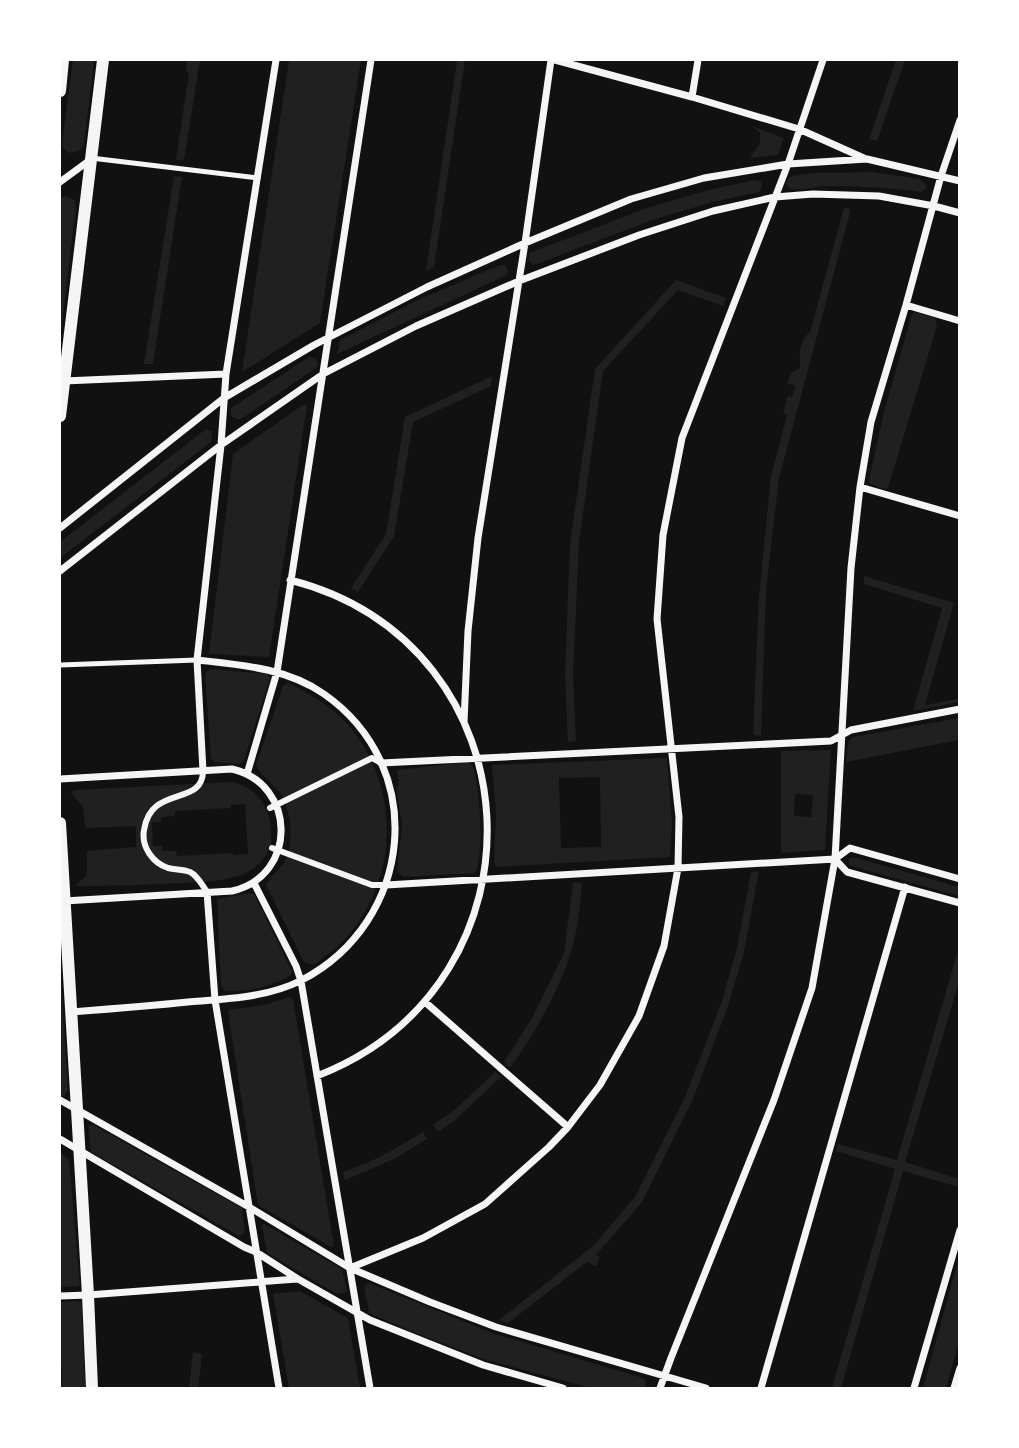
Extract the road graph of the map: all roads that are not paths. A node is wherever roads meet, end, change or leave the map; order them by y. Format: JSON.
{"nodes":[{"id":1,"x":63,"y":60,"type":"edge"},
{"id":2,"x":103,"y":60,"type":"edge"},
{"id":3,"x":276,"y":60,"type":"edge"},
{"id":4,"x":371,"y":60,"type":"edge"},
{"id":5,"x":553,"y":60,"type":"edge"},
{"id":6,"x":698,"y":60,"type":"edge"},
{"id":7,"x":823,"y":60,"type":"edge"},
{"id":8,"x":60,"y":91,"type":"edge"},
{"id":9,"x":692,"y":97,"type":"junction"},
{"id":10,"x":960,"y":120,"type":"edge"},
{"id":11,"x":799,"y":129,"type":"junction"},
{"id":12,"x":957,"y":131,"type":"edge"},
{"id":13,"x":92,"y":158,"type":"junction"},
{"id":14,"x":867,"y":159,"type":"junction"},
{"id":15,"x":788,"y":164,"type":"junction"},
{"id":16,"x":942,"y":176,"type":"junction"},
{"id":17,"x":258,"y":178,"type":"junction"},
{"id":18,"x":960,"y":181,"type":"edge"},
{"id":19,"x":60,"y":182,"type":"edge"},
{"id":20,"x":775,"y":197,"type":"junction"},
{"id":21,"x":934,"y":206,"type":"junction"},
{"id":22,"x":960,"y":214,"type":"edge"},
{"id":23,"x":525,"y":243,"type":"junction"},
{"id":24,"x":519,"y":281,"type":"junction"},
{"id":25,"x":906,"y":305,"type":"junction"},
{"id":26,"x":960,"y":321,"type":"edge"},
{"id":27,"x":329,"y":336,"type":"junction"},
{"id":28,"x":226,"y":374,"type":"junction"},
{"id":29,"x":323,"y":374,"type":"junction"},
{"id":30,"x":62,"y":381,"type":"edge"},
{"id":31,"x":225,"y":398,"type":"junction"},
{"id":32,"x":60,"y":416,"type":"edge"},
{"id":33,"x":221,"y":444,"type":"junction"},
{"id":34,"x":860,"y":487,"type":"junction"},
{"id":35,"x":960,"y":516,"type":"edge"},
{"id":36,"x":60,"y":528,"type":"edge"},
{"id":37,"x":60,"y":571,"type":"edge"},
{"id":38,"x":290,"y":580,"type":"junction"},
{"id":39,"x":198,"y":660,"type":"junction"},
{"id":40,"x":60,"y":665,"type":"edge"},
{"id":41,"x":277,"y":672,"type":"junction"},
{"id":42,"x":960,"y":709,"type":"edge"},
{"id":43,"x":464,"y":722,"type":"junction"},
{"id":44,"x":841,"y":736,"type":"junction"},
{"id":45,"x":672,"y":749,"type":"junction"},
{"id":46,"x":478,"y":758,"type":"junction"},
{"id":47,"x":381,"y":763,"type":"junction"},
{"id":48,"x":203,"y":771,"type":"junction"},
{"id":49,"x":247,"y":774,"type":"junction"},
{"id":50,"x":60,"y":779,"type":"edge"},
{"id":51,"x":273,"y":806,"type":"junction"},
{"id":52,"x":60,"y":823,"type":"edge"},
{"id":53,"x":275,"y":850,"type":"junction"},
{"id":54,"x":835,"y":859,"type":"junction"},
{"id":55,"x":678,"y":868,"type":"junction"},
{"id":56,"x":960,"y":879,"type":"edge"},
{"id":57,"x":484,"y":880,"type":"junction"},
{"id":58,"x":254,"y":883,"type":"junction"},
{"id":59,"x":386,"y":886,"type":"junction"},
{"id":60,"x":905,"y":887,"type":"junction"},
{"id":61,"x":207,"y":892,"type":"junction"},
{"id":62,"x":64,"y":901,"type":"junction"},
{"id":63,"x":960,"y":904,"type":"edge"},
{"id":64,"x":63,"y":934,"type":"edge"},
{"id":65,"x":301,"y":981,"type":"junction"},
{"id":66,"x":215,"y":1000,"type":"junction"},
{"id":67,"x":425,"y":1002,"type":"junction"},
{"id":68,"x":71,"y":1013,"type":"junction"},
{"id":69,"x":317,"y":1076,"type":"junction"},
{"id":70,"x":60,"y":1100,"type":"edge"},
{"id":71,"x":77,"y":1110,"type":"junction"},
{"id":72,"x":568,"y":1127,"type":"junction"},
{"id":73,"x":60,"y":1139,"type":"edge"},
{"id":74,"x":79,"y":1151,"type":"junction"},
{"id":75,"x":249,"y":1207,"type":"junction"},
{"id":76,"x":960,"y":1230,"type":"edge"},
{"id":77,"x":256,"y":1252,"type":"junction"},
{"id":78,"x":350,"y":1268,"type":"junction"},
{"id":79,"x":298,"y":1279,"type":"junction"},
{"id":80,"x":261,"y":1282,"type":"junction"},
{"id":81,"x":88,"y":1295,"type":"junction"},
{"id":82,"x":60,"y":1296,"type":"edge"},
{"id":83,"x":358,"y":1314,"type":"junction"},
{"id":84,"x":960,"y":1368,"type":"edge"},
{"id":85,"x":663,"y":1377,"type":"junction"},
{"id":86,"x":92,"y":1388,"type":"edge"},
{"id":87,"x":279,"y":1388,"type":"edge"},
{"id":88,"x":370,"y":1388,"type":"edge"},
{"id":89,"x":563,"y":1388,"type":"edge"},
{"id":90,"x":660,"y":1388,"type":"edge"},
{"id":91,"x":706,"y":1388,"type":"edge"},
{"id":92,"x":761,"y":1388,"type":"edge"},
{"id":93,"x":914,"y":1388,"type":"edge"},
{"id":94,"x":954,"y":1388,"type":"edge"}],
"edges":[{"from":1,"to":8,"type":"street"},
{"from":2,"to":13,"type":"street"},
{"from":3,"to":17,"type":"street"},
{"from":4,"to":27,"type":"street"},
{"from":5,"to":9,"type":"street"},
{"from":5,"to":23,"type":"street"},
{"from":6,"to":9,"type":"street"},
{"from":7,"to":11,"type":"street"},
{"from":9,"to":11,"type":"street"},
{"from":10,"to":12,"type":"street"},
{"from":11,"to":14,"type":"street"},
{"from":11,"to":15,"type":"street"},
{"from":12,"to":16,"type":"street"},
{"from":13,"to":17,"type":"lane"},
{"from":13,"to":19,"type":"street"},
{"from":13,"to":30,"type":"street"},
{"from":14,"to":15,"type":"street"},
{"from":14,"to":16,"type":"street"},
{"from":15,"to":20,"type":"street"},
{"from":15,"to":23,"type":"street"},
{"from":16,"to":18,"type":"street"},
{"from":16,"to":21,"type":"street"},
{"from":17,"to":28,"type":"street"},
{"from":20,"to":21,"type":"street"},
{"from":20,"to":24,"type":"street"},
{"from":20,"to":45,"type":"street"},
{"from":21,"to":22,"type":"street"},
{"from":21,"to":25,"type":"street"},
{"from":23,"to":24,"type":"street"},
{"from":23,"to":27,"type":"street"},
{"from":24,"to":29,"type":"street"},
{"from":24,"to":43,"type":"street"},
{"from":25,"to":26,"type":"street"},
{"from":25,"to":34,"type":"street"},
{"from":27,"to":29,"type":"street"},
{"from":27,"to":31,"type":"street"},
{"from":28,"to":30,"type":"street"},
{"from":28,"to":31,"type":"street"},
{"from":29,"to":33,"type":"street"},
{"from":29,"to":38,"type":"street"},
{"from":30,"to":32,"type":"street"},
{"from":31,"to":33,"type":"street"},
{"from":31,"to":36,"type":"street"},
{"from":33,"to":37,"type":"street"},
{"from":33,"to":39,"type":"street"},
{"from":34,"to":35,"type":"street"},
{"from":34,"to":44,"type":"street"},
{"from":38,"to":41,"type":"street"},
{"from":38,"to":43,"type":"street"},
{"from":39,"to":40,"type":"lane"},
{"from":39,"to":41,"type":"street"},
{"from":39,"to":48,"type":"street"},
{"from":41,"to":47,"type":"street"},
{"from":41,"to":49,"type":"street"},
{"from":42,"to":44,"type":"street"},
{"from":43,"to":46,"type":"street"},
{"from":44,"to":45,"type":"street"},
{"from":44,"to":54,"type":"street"},
{"from":45,"to":46,"type":"street"},
{"from":45,"to":55,"type":"street"},
{"from":46,"to":47,"type":"street"},
{"from":46,"to":57,"type":"street"},
{"from":47,"to":51,"type":"street"},
{"from":47,"to":59,"type":"street"},
{"from":48,"to":49,"type":"street"},
{"from":48,"to":50,"type":"street"},
{"from":48,"to":61,"type":"street"},
{"from":49,"to":51,"type":"street"},
{"from":51,"to":53,"type":"street"},
{"from":52,"to":62,"type":"street"},
{"from":53,"to":58,"type":"street"},
{"from":53,"to":59,"type":"street"},
{"from":54,"to":55,"type":"street"},
{"from":54,"to":56,"type":"street"},
{"from":54,"to":60,"type":"street"},
{"from":54,"to":85,"type":"street"},
{"from":55,"to":57,"type":"street"},
{"from":55,"to":72,"type":"street"},
{"from":57,"to":59,"type":"street"},
{"from":57,"to":67,"type":"street"},
{"from":58,"to":61,"type":"street"},
{"from":58,"to":65,"type":"street"},
{"from":59,"to":65,"type":"street"},
{"from":60,"to":63,"type":"street"},
{"from":60,"to":92,"type":"street"},
{"from":61,"to":62,"type":"street"},
{"from":61,"to":66,"type":"street"},
{"from":62,"to":64,"type":"street"},
{"from":64,"to":68,"type":"street"},
{"from":65,"to":66,"type":"street"},
{"from":65,"to":69,"type":"street"},
{"from":66,"to":68,"type":"street"},
{"from":66,"to":75,"type":"street"},
{"from":67,"to":69,"type":"street"},
{"from":67,"to":72,"type":"street"},
{"from":68,"to":71,"type":"street"},
{"from":69,"to":78,"type":"street"},
{"from":70,"to":71,"type":"street"},
{"from":71,"to":74,"type":"street"},
{"from":71,"to":75,"type":"street"},
{"from":72,"to":78,"type":"street"},
{"from":73,"to":74,"type":"street"},
{"from":74,"to":77,"type":"street"},
{"from":74,"to":81,"type":"street"},
{"from":75,"to":77,"type":"street"},
{"from":75,"to":78,"type":"street"},
{"from":76,"to":93,"type":"street"},
{"from":77,"to":79,"type":"street"},
{"from":77,"to":80,"type":"street"},
{"from":78,"to":83,"type":"street"},
{"from":78,"to":85,"type":"street"},
{"from":79,"to":80,"type":"street"},
{"from":79,"to":83,"type":"street"},
{"from":80,"to":81,"type":"street"},
{"from":80,"to":87,"type":"street"},
{"from":81,"to":82,"type":"street"},
{"from":81,"to":86,"type":"street"},
{"from":83,"to":88,"type":"street"},
{"from":83,"to":89,"type":"street"},
{"from":84,"to":94,"type":"street"},
{"from":85,"to":90,"type":"street"},
{"from":85,"to":91,"type":"street"}]}
